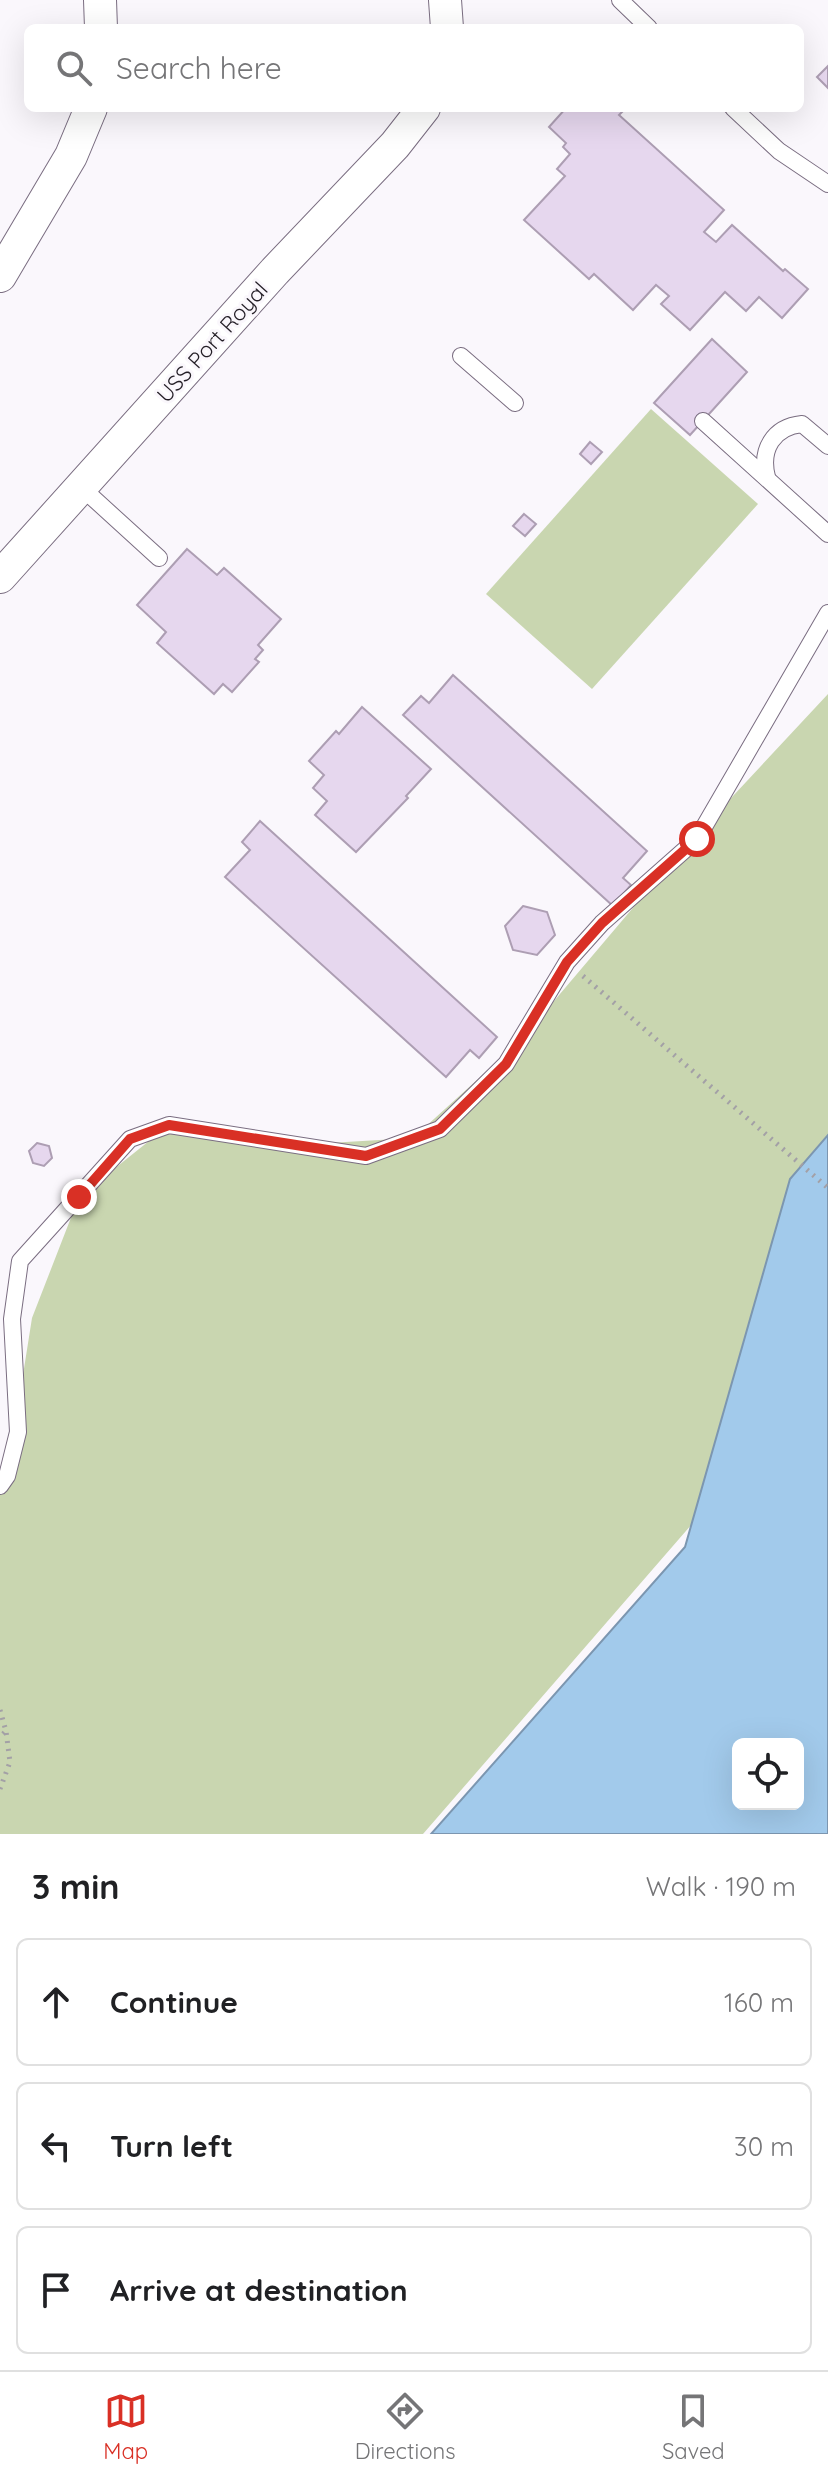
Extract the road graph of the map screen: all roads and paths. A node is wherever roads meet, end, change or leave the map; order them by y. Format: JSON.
{"nodes":[{"id":1,"x":100,"y":0,"type":"edge"},
{"id":2,"x":445,"y":0,"type":"edge"},
{"id":3,"x":620,"y":0,"type":"edge"},
{"id":4,"x":101,"y":24,"type":"edge"},
{"id":5,"x":447,"y":24,"type":"edge"},
{"id":6,"x":645,"y":24,"type":"edge"},
{"id":7,"x":89,"y":112,"type":"edge"},
{"id":8,"x":421,"y":112,"type":"edge"},
{"id":9,"x":737,"y":112,"type":"edge"},
{"id":10,"x":828,"y":184,"type":"edge"},
{"id":11,"x":0,"y":276,"type":"edge"},
{"id":12,"x":461,"y":356,"type":"dead end"},
{"id":13,"x":515,"y":403,"type":"dead end"},
{"id":14,"x":703,"y":421,"type":"dead end"},
{"id":15,"x":828,"y":446,"type":"edge"},
{"id":16,"x":767,"y":477,"type":"junction"},
{"id":17,"x":81,"y":487,"type":"junction"},
{"id":18,"x":828,"y":534,"type":"edge"},
{"id":19,"x":159,"y":558,"type":"dead end"},
{"id":20,"x":0,"y":577,"type":"edge"},
{"id":21,"x":828,"y":613,"type":"edge"},
{"id":22,"x":567,"y":962,"type":"junction"},
{"id":23,"x":828,"y":1188,"type":"edge"},
{"id":24,"x":0,"y":1486,"type":"edge"},
{"id":25,"x":0,"y":1710,"type":"edge"},
{"id":26,"x":6,"y":1731,"type":"junction"},
{"id":27,"x":0,"y":1737,"type":"edge"},
{"id":28,"x":0,"y":1789,"type":"edge"}],
"edges":[{"from":1,"to":4,"type":"street"},
{"from":2,"to":5,"type":"street"},
{"from":3,"to":6,"type":"lane"},
{"from":7,"to":11,"type":"street"},
{"from":8,"to":17,"type":"street","name":"USS Port Royal"},
{"from":9,"to":10,"type":"lane"},
{"from":12,"to":13,"type":"lane"},
{"from":14,"to":16,"type":"lane"},
{"from":15,"to":16,"type":"lane"},
{"from":16,"to":18,"type":"lane"},
{"from":17,"to":19,"type":"lane"},
{"from":17,"to":20,"type":"street","name":"USS Port Royal"},
{"from":21,"to":22,"type":"lane"},
{"from":22,"to":23,"type":"path"},
{"from":22,"to":24,"type":"lane"},
{"from":25,"to":26,"type":"path"},
{"from":26,"to":27,"type":"path"},
{"from":26,"to":28,"type":"path"}]}
